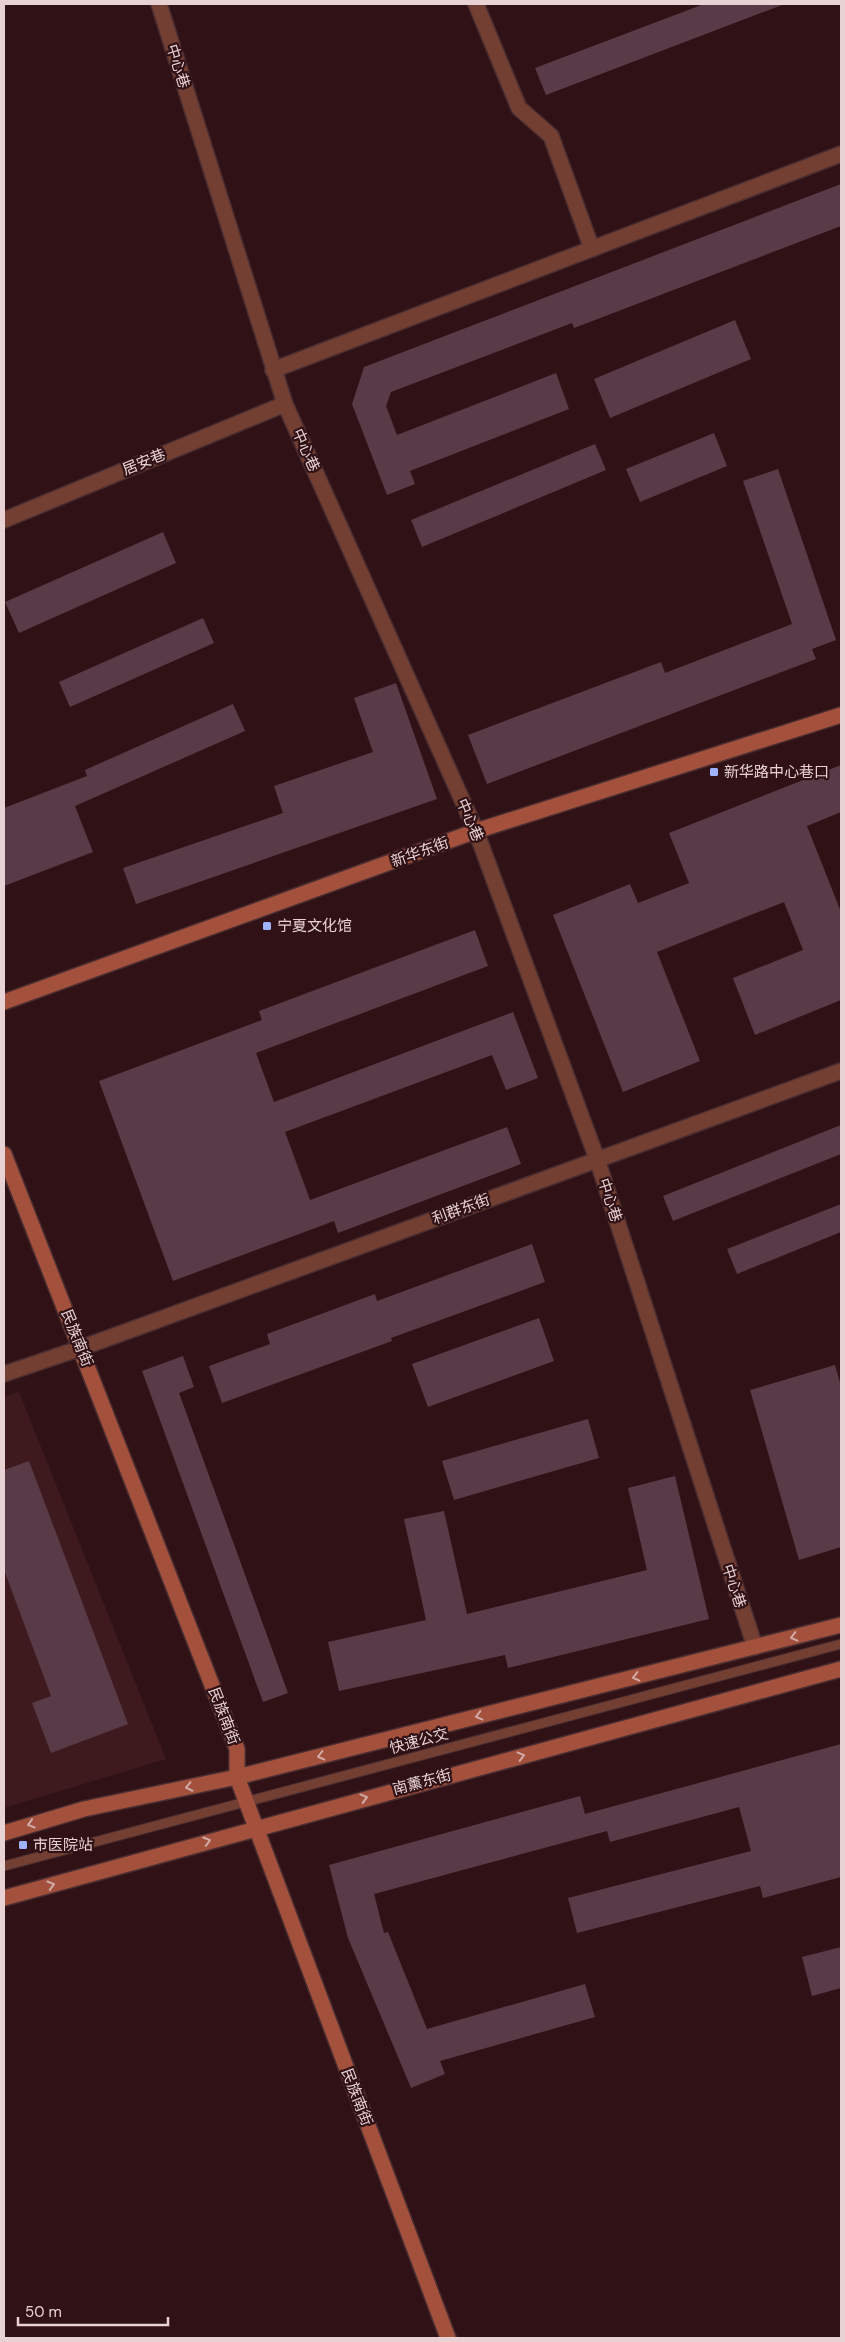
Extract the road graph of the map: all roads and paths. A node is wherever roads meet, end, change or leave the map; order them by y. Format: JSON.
{"nodes":[{"id":1,"x":159,"y":4,"type":"edge"},
{"id":2,"x":476,"y":4,"type":"edge"},
{"id":3,"x":841,"y":154,"type":"edge"},
{"id":4,"x":592,"y":249,"type":"junction"},
{"id":5,"x":273,"y":370,"type":"junction"},
{"id":6,"x":285,"y":404,"type":"junction"},
{"id":7,"x":4,"y":520,"type":"edge"},
{"id":8,"x":841,"y":714,"type":"edge"},
{"id":9,"x":476,"y":831,"type":"junction"},
{"id":10,"x":4,"y":1002,"type":"edge"},
{"id":11,"x":841,"y":1071,"type":"edge"},
{"id":12,"x":4,"y":1154,"type":"edge"},
{"id":13,"x":597,"y":1159,"type":"junction"},
{"id":14,"x":82,"y":1348,"type":"junction"},
{"id":15,"x":4,"y":1374,"type":"edge"},
{"id":16,"x":841,"y":1625,"type":"edge"},
{"id":17,"x":841,"y":1644,"type":"edge"},
{"id":18,"x":755,"y":1647,"type":"junction"},
{"id":19,"x":841,"y":1669,"type":"edge"},
{"id":20,"x":237,"y":1777,"type":"junction"},
{"id":21,"x":246,"y":1800,"type":"junction"},
{"id":22,"x":256,"y":1828,"type":"junction"},
{"id":23,"x":4,"y":1833,"type":"edge"},
{"id":24,"x":4,"y":1866,"type":"edge"},
{"id":25,"x":4,"y":1898,"type":"edge"},
{"id":26,"x":448,"y":2338,"type":"edge"}],
"edges":[{"from":1,"to":5,"type":"street","name":"中心巷"},
{"from":2,"to":4,"type":"street"},
{"from":3,"to":4,"type":"street"},
{"from":4,"to":5,"type":"street"},
{"from":5,"to":6,"type":"street","name":"中心巷"},
{"from":6,"to":7,"type":"street","name":"居安巷"},
{"from":6,"to":9,"type":"street","name":"中心巷"},
{"from":8,"to":9,"type":"street","name":"新华东街"},
{"from":9,"to":10,"type":"street","name":"新华东街"},
{"from":9,"to":13,"type":"street","name":"中心巷"},
{"from":11,"to":13,"type":"street","name":"利群东街"},
{"from":12,"to":14,"type":"street","name":"民族南街"},
{"from":13,"to":14,"type":"street","name":"利群东街"},
{"from":13,"to":18,"type":"street","name":"中心巷"},
{"from":14,"to":15,"type":"street","name":"利群东街"},
{"from":14,"to":20,"type":"street","name":"民族南街"},
{"from":16,"to":18,"type":"street","one_way":true},
{"from":17,"to":21,"type":"lane","name":"快速公交"},
{"from":18,"to":20,"type":"street","one_way":true},
{"from":22,"to":19,"type":"street","name":"南薰东街","one_way":true},
{"from":20,"to":21,"type":"street","name":"民族南街"},
{"from":20,"to":23,"type":"street","one_way":true},
{"from":21,"to":22,"type":"street","name":"民族南街"},
{"from":21,"to":24,"type":"lane","name":"快速公交"},
{"from":25,"to":22,"type":"street","name":"南薰东街","one_way":true},
{"from":22,"to":26,"type":"street","name":"民族南街"}]}
